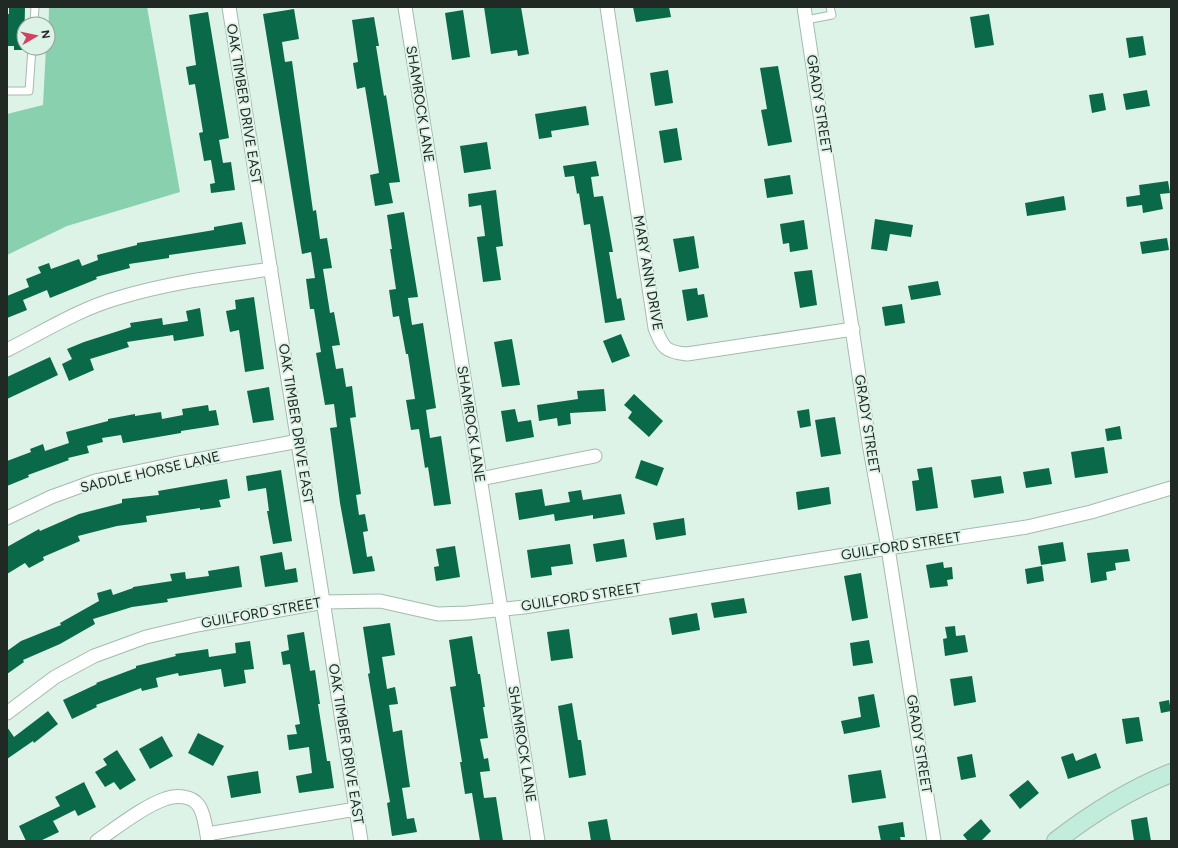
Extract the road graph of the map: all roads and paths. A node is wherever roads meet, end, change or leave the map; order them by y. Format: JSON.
{"nodes":[{"id":1,"x":229,"y":7,"type":"edge"},
{"id":2,"x":405,"y":7,"type":"edge"},
{"id":3,"x":607,"y":7,"type":"edge"},
{"id":4,"x":804,"y":7,"type":"edge"},
{"id":5,"x":830,"y":7,"type":"edge"},
{"id":6,"x":806,"y":20,"type":"junction"},
{"id":7,"x":31,"y":56,"type":"edge"},
{"id":8,"x":7,"y":91,"type":"edge"},
{"id":9,"x":271,"y":269,"type":"junction"},
{"id":10,"x":853,"y":329,"type":"junction"},
{"id":11,"x":7,"y":350,"type":"edge"},
{"id":12,"x":299,"y":441,"type":"junction"},
{"id":13,"x":595,"y":456,"type":"dead end"},
{"id":14,"x":480,"y":479,"type":"junction"},
{"id":15,"x":1171,"y":488,"type":"edge"},
{"id":16,"x":7,"y":518,"type":"edge"},
{"id":17,"x":888,"y":548,"type":"junction"},
{"id":18,"x":324,"y":602,"type":"junction"},
{"id":19,"x":501,"y":609,"type":"junction"},
{"id":20,"x":7,"y":713,"type":"edge"},
{"id":21,"x":1171,"y":773,"type":"edge"},
{"id":22,"x":356,"y":809,"type":"junction"},
{"id":23,"x":208,"y":838,"type":"edge"},
{"id":24,"x":97,"y":841,"type":"edge"},
{"id":25,"x":361,"y":841,"type":"edge"},
{"id":26,"x":538,"y":841,"type":"edge"},
{"id":27,"x":934,"y":841,"type":"edge"},
{"id":28,"x":1056,"y":841,"type":"edge"}],
"edges":[{"from":1,"to":9,"type":"street","name":"OAK TIMBER DRIVE EAST"},
{"from":2,"to":14,"type":"street","name":"SHAMROCK LANE"},
{"from":3,"to":10,"type":"street","name":"MARY ANN DRIVE"},
{"from":4,"to":6,"type":"street","name":"GRADY STREET"},
{"from":5,"to":6,"type":"lane"},
{"from":6,"to":10,"type":"street","name":"GRADY STREET"},
{"from":7,"to":8,"type":"lane"},
{"from":9,"to":11,"type":"street"},
{"from":9,"to":12,"type":"street","name":"OAK TIMBER DRIVE EAST"},
{"from":10,"to":17,"type":"street","name":"GRADY STREET"},
{"from":12,"to":16,"type":"street","name":"SADDLE HORSE LANE"},
{"from":12,"to":18,"type":"street","name":"OAK TIMBER DRIVE EAST"},
{"from":13,"to":14,"type":"street"},
{"from":14,"to":19,"type":"street","name":"SHAMROCK LANE"},
{"from":15,"to":17,"type":"street","name":"GUILFORD STREET"},
{"from":17,"to":19,"type":"street","name":"GUILFORD STREET"},
{"from":17,"to":27,"type":"street","name":"GRADY STREET"},
{"from":18,"to":19,"type":"street","name":"GUILFORD STREET"},
{"from":18,"to":20,"type":"street","name":"GUILFORD STREET"},
{"from":18,"to":22,"type":"street","name":"OAK TIMBER DRIVE EAST"},
{"from":19,"to":26,"type":"street","name":"SHAMROCK LANE"},
{"from":21,"to":28,"type":"street"},
{"from":22,"to":23,"type":"street"},
{"from":22,"to":25,"type":"street","name":"OAK TIMBER DRIVE EAST"},
{"from":23,"to":24,"type":"street"}]}
